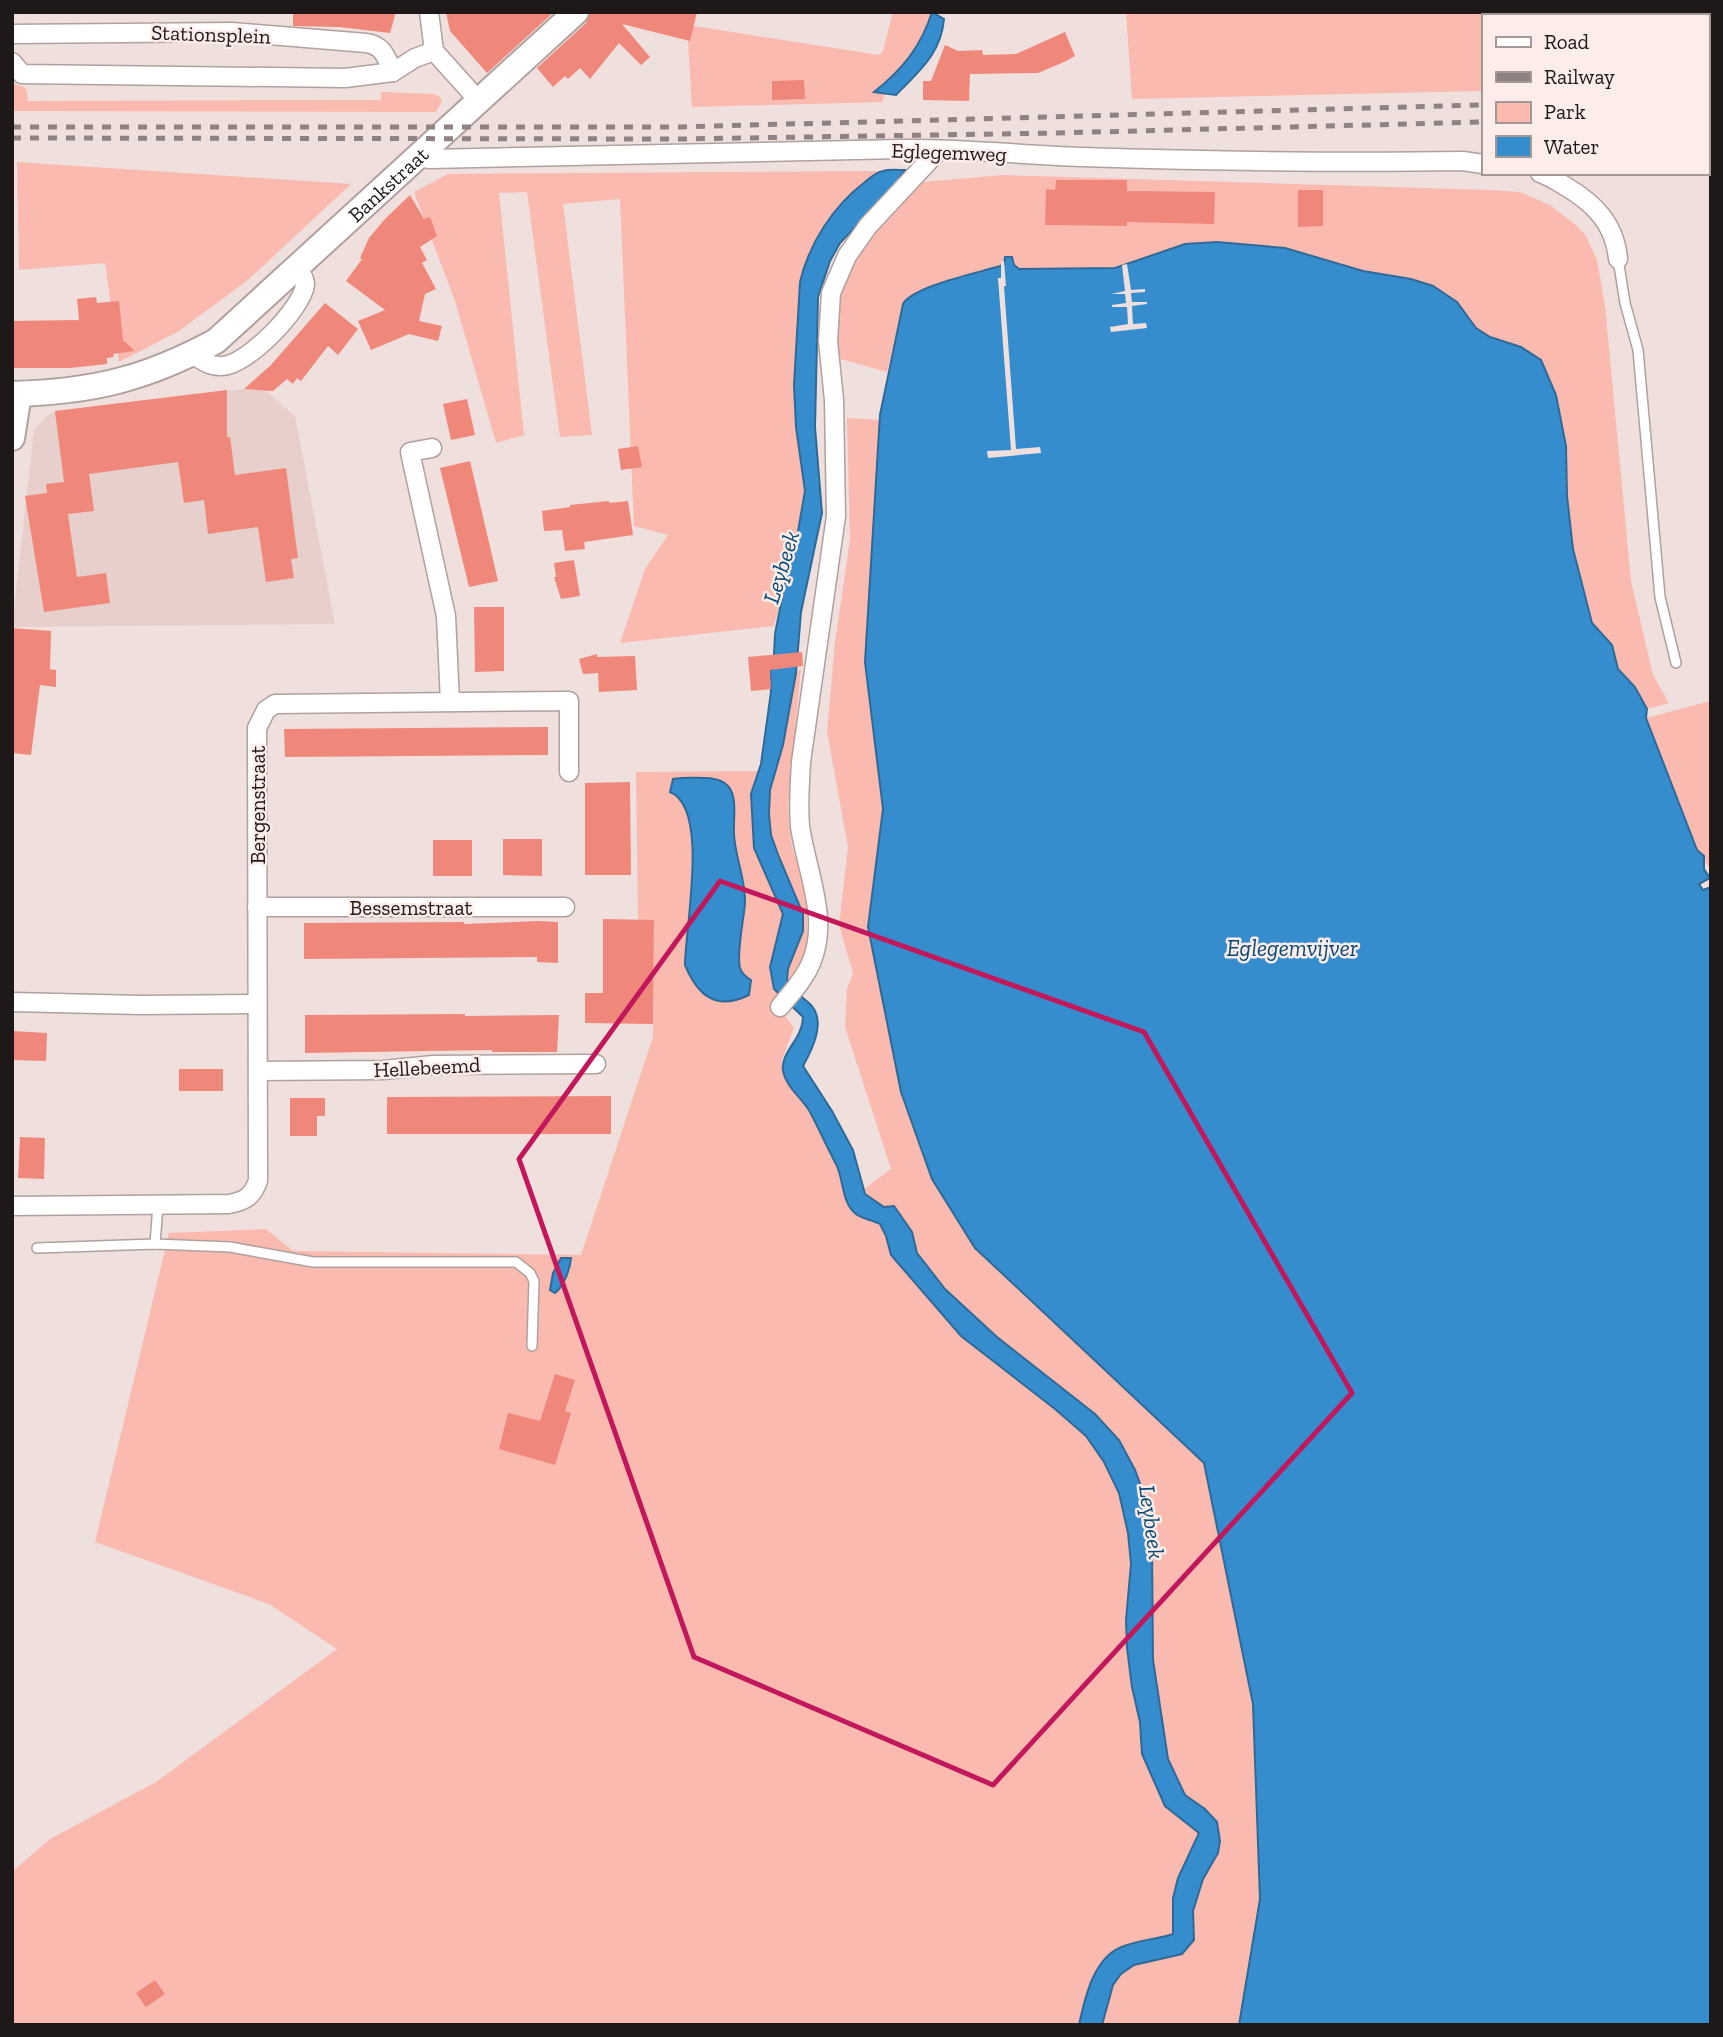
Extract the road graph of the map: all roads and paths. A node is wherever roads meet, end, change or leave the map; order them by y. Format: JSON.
{"nodes":[{"id":1,"x":429,"y":12,"type":"edge"},
{"id":2,"x":576,"y":12,"type":"edge"},
{"id":3,"x":12,"y":34,"type":"edge"},
{"id":4,"x":434,"y":51,"type":"junction"},
{"id":5,"x":12,"y":62,"type":"edge"},
{"id":6,"x":393,"y":72,"type":"junction"},
{"id":7,"x":478,"y":100,"type":"junction"},
{"id":8,"x":938,"y":151,"type":"junction"},
{"id":9,"x":415,"y":156,"type":"junction"},
{"id":10,"x":1482,"y":164,"type":"edge"},
{"id":11,"x":1544,"y":175,"type":"edge"},
{"id":12,"x":1618,"y":259,"type":"joint"},
{"id":13,"x":15,"y":394,"type":"edge"},
{"id":14,"x":12,"y":438,"type":"edge"},
{"id":15,"x":432,"y":448,"type":"dead end"},
{"id":16,"x":1676,"y":663,"type":"dead end"},
{"id":17,"x":450,"y":702,"type":"junction"},
{"id":18,"x":569,"y":772,"type":"dead end"},
{"id":19,"x":565,"y":907,"type":"dead end"},
{"id":20,"x":257,"y":908,"type":"junction"},
{"id":21,"x":12,"y":1002,"type":"edge"},
{"id":22,"x":257,"y":1004,"type":"junction"},
{"id":23,"x":780,"y":1007,"type":"dead end"},
{"id":24,"x":596,"y":1064,"type":"dead end"},
{"id":25,"x":258,"y":1071,"type":"junction"},
{"id":26,"x":158,"y":1205,"type":"junction"},
{"id":27,"x":12,"y":1206,"type":"edge"},
{"id":28,"x":155,"y":1244,"type":"junction"},
{"id":29,"x":37,"y":1248,"type":"dead end"},
{"id":30,"x":532,"y":1346,"type":"dead end"}],
"edges":[{"from":1,"to":4,"type":"street"},
{"from":2,"to":7,"type":"street","name":"Bankstraat"},
{"from":3,"to":6,"type":"street","name":"Stationsplein"},
{"from":4,"to":6,"type":"street","name":"Stationsplein"},
{"from":4,"to":7,"type":"street"},
{"from":5,"to":6,"type":"street","name":"Stationsplein"},
{"from":7,"to":9,"type":"street","name":"Bankstraat"},
{"from":8,"to":9,"type":"street","name":"Eglegemweg"},
{"from":8,"to":10,"type":"street","name":"Eglegemweg"},
{"from":8,"to":23,"type":"street"},
{"from":9,"to":13,"type":"street","name":"Bankstraat"},
{"from":11,"to":12,"type":"street"},
{"from":12,"to":16,"type":"lane"},
{"from":13,"to":14,"type":"street"},
{"from":15,"to":17,"type":"street"},
{"from":17,"to":18,"type":"street","name":"Bergenstraat"},
{"from":17,"to":20,"type":"street","name":"Bergenstraat"},
{"from":19,"to":20,"type":"street","name":"Bessemstraat"},
{"from":20,"to":22,"type":"street","name":"Bergenstraat"},
{"from":21,"to":22,"type":"street"},
{"from":22,"to":25,"type":"street","name":"Bergenstraat"},
{"from":24,"to":25,"type":"street","name":"Hellebeemd"},
{"from":25,"to":26,"type":"street","name":"Bergenstraat"},
{"from":26,"to":27,"type":"street","name":"Bergenstraat"},
{"from":26,"to":28,"type":"lane"},
{"from":28,"to":29,"type":"lane"},
{"from":28,"to":30,"type":"lane"}]}
